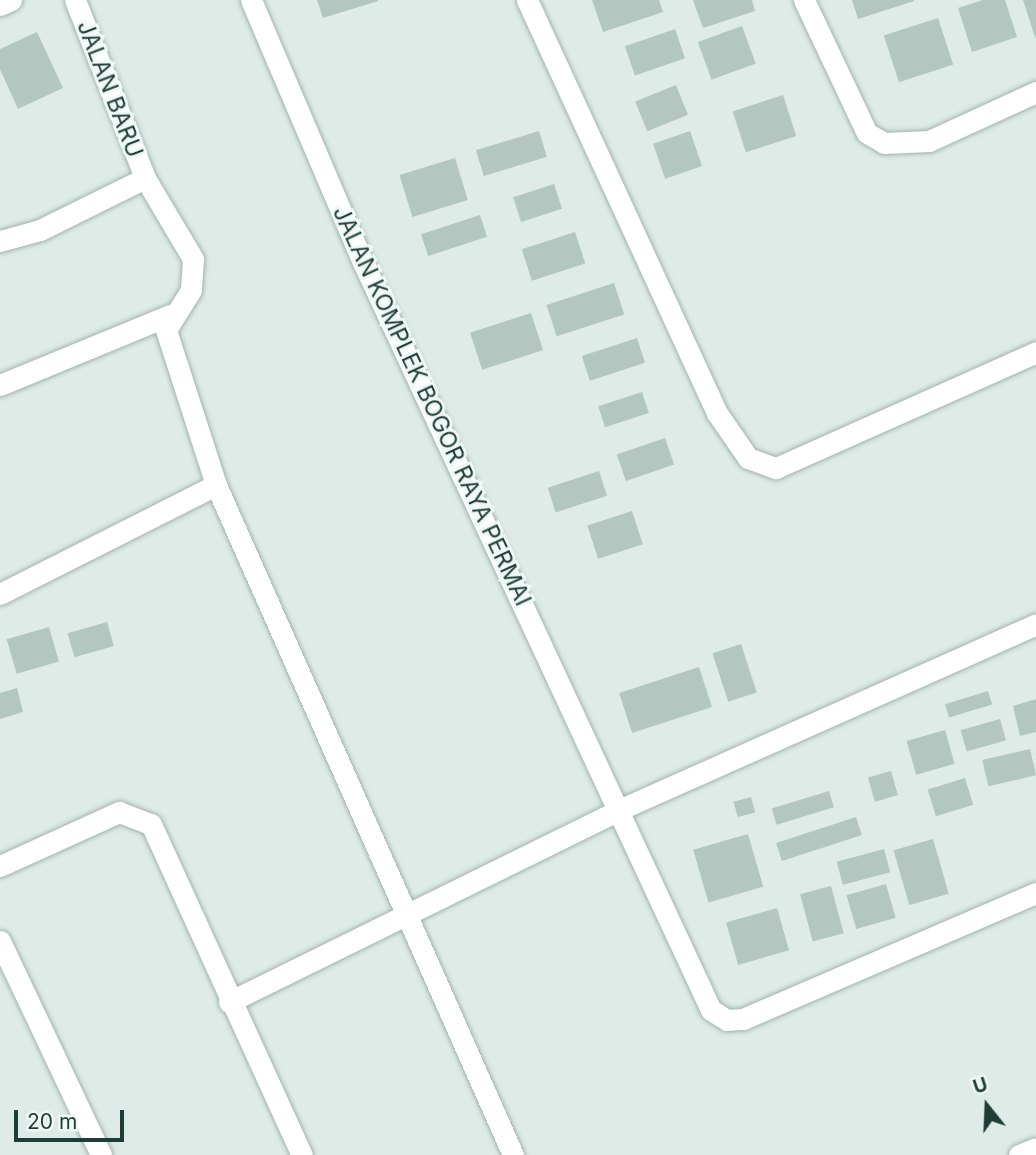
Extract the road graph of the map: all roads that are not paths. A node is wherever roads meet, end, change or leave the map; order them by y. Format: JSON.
{"nodes":[{"id":1,"x":11,"y":0,"type":"edge"},
{"id":2,"x":75,"y":0,"type":"edge"},
{"id":3,"x":251,"y":0,"type":"edge"},
{"id":4,"x":527,"y":0,"type":"edge"},
{"id":5,"x":804,"y":0,"type":"edge"},
{"id":6,"x":0,"y":5,"type":"edge"},
{"id":7,"x":1036,"y":92,"type":"edge"},
{"id":8,"x":145,"y":178,"type":"junction"},
{"id":9,"x":0,"y":241,"type":"edge"},
{"id":10,"x":170,"y":315,"type":"junction"},
{"id":11,"x":1036,"y":352,"type":"edge"},
{"id":12,"x":0,"y":385,"type":"edge"},
{"id":13,"x":216,"y":485,"type":"junction"},
{"id":14,"x":0,"y":594,"type":"edge"},
{"id":15,"x":1036,"y":624,"type":"edge"},
{"id":16,"x":621,"y":809,"type":"junction"},
{"id":17,"x":0,"y":866,"type":"edge"},
{"id":18,"x":1036,"y":893,"type":"edge"},
{"id":19,"x":405,"y":916,"type":"junction"},
{"id":20,"x":0,"y":941,"type":"edge"},
{"id":21,"x":229,"y":1002,"type":"junction"},
{"id":22,"x":1036,"y":1148,"type":"edge"},
{"id":23,"x":101,"y":1155,"type":"edge"},
{"id":24,"x":302,"y":1155,"type":"edge"},
{"id":25,"x":513,"y":1155,"type":"edge"},
{"id":26,"x":1019,"y":1155,"type":"edge"}],
"edges":[{"from":1,"to":6,"type":"street"},
{"from":2,"to":8,"type":"street","name":"JALAN BARU"},
{"from":3,"to":16,"type":"street","name":"JALAN KOMPLEK BOGOR RAYA PERMAI"},
{"from":4,"to":11,"type":"street"},
{"from":5,"to":7,"type":"street"},
{"from":8,"to":9,"type":"street"},
{"from":8,"to":10,"type":"street"},
{"from":10,"to":12,"type":"street"},
{"from":10,"to":13,"type":"street"},
{"from":13,"to":14,"type":"street"},
{"from":13,"to":19,"type":"street"},
{"from":15,"to":16,"type":"street"},
{"from":16,"to":18,"type":"street","name":"JALAN KOMPLEK BOGOR RAYA PERMAI"},
{"from":16,"to":19,"type":"street"},
{"from":17,"to":21,"type":"street"},
{"from":19,"to":21,"type":"street"},
{"from":19,"to":25,"type":"street"},
{"from":20,"to":23,"type":"street"},
{"from":21,"to":24,"type":"street"},
{"from":22,"to":26,"type":"street"}]}
